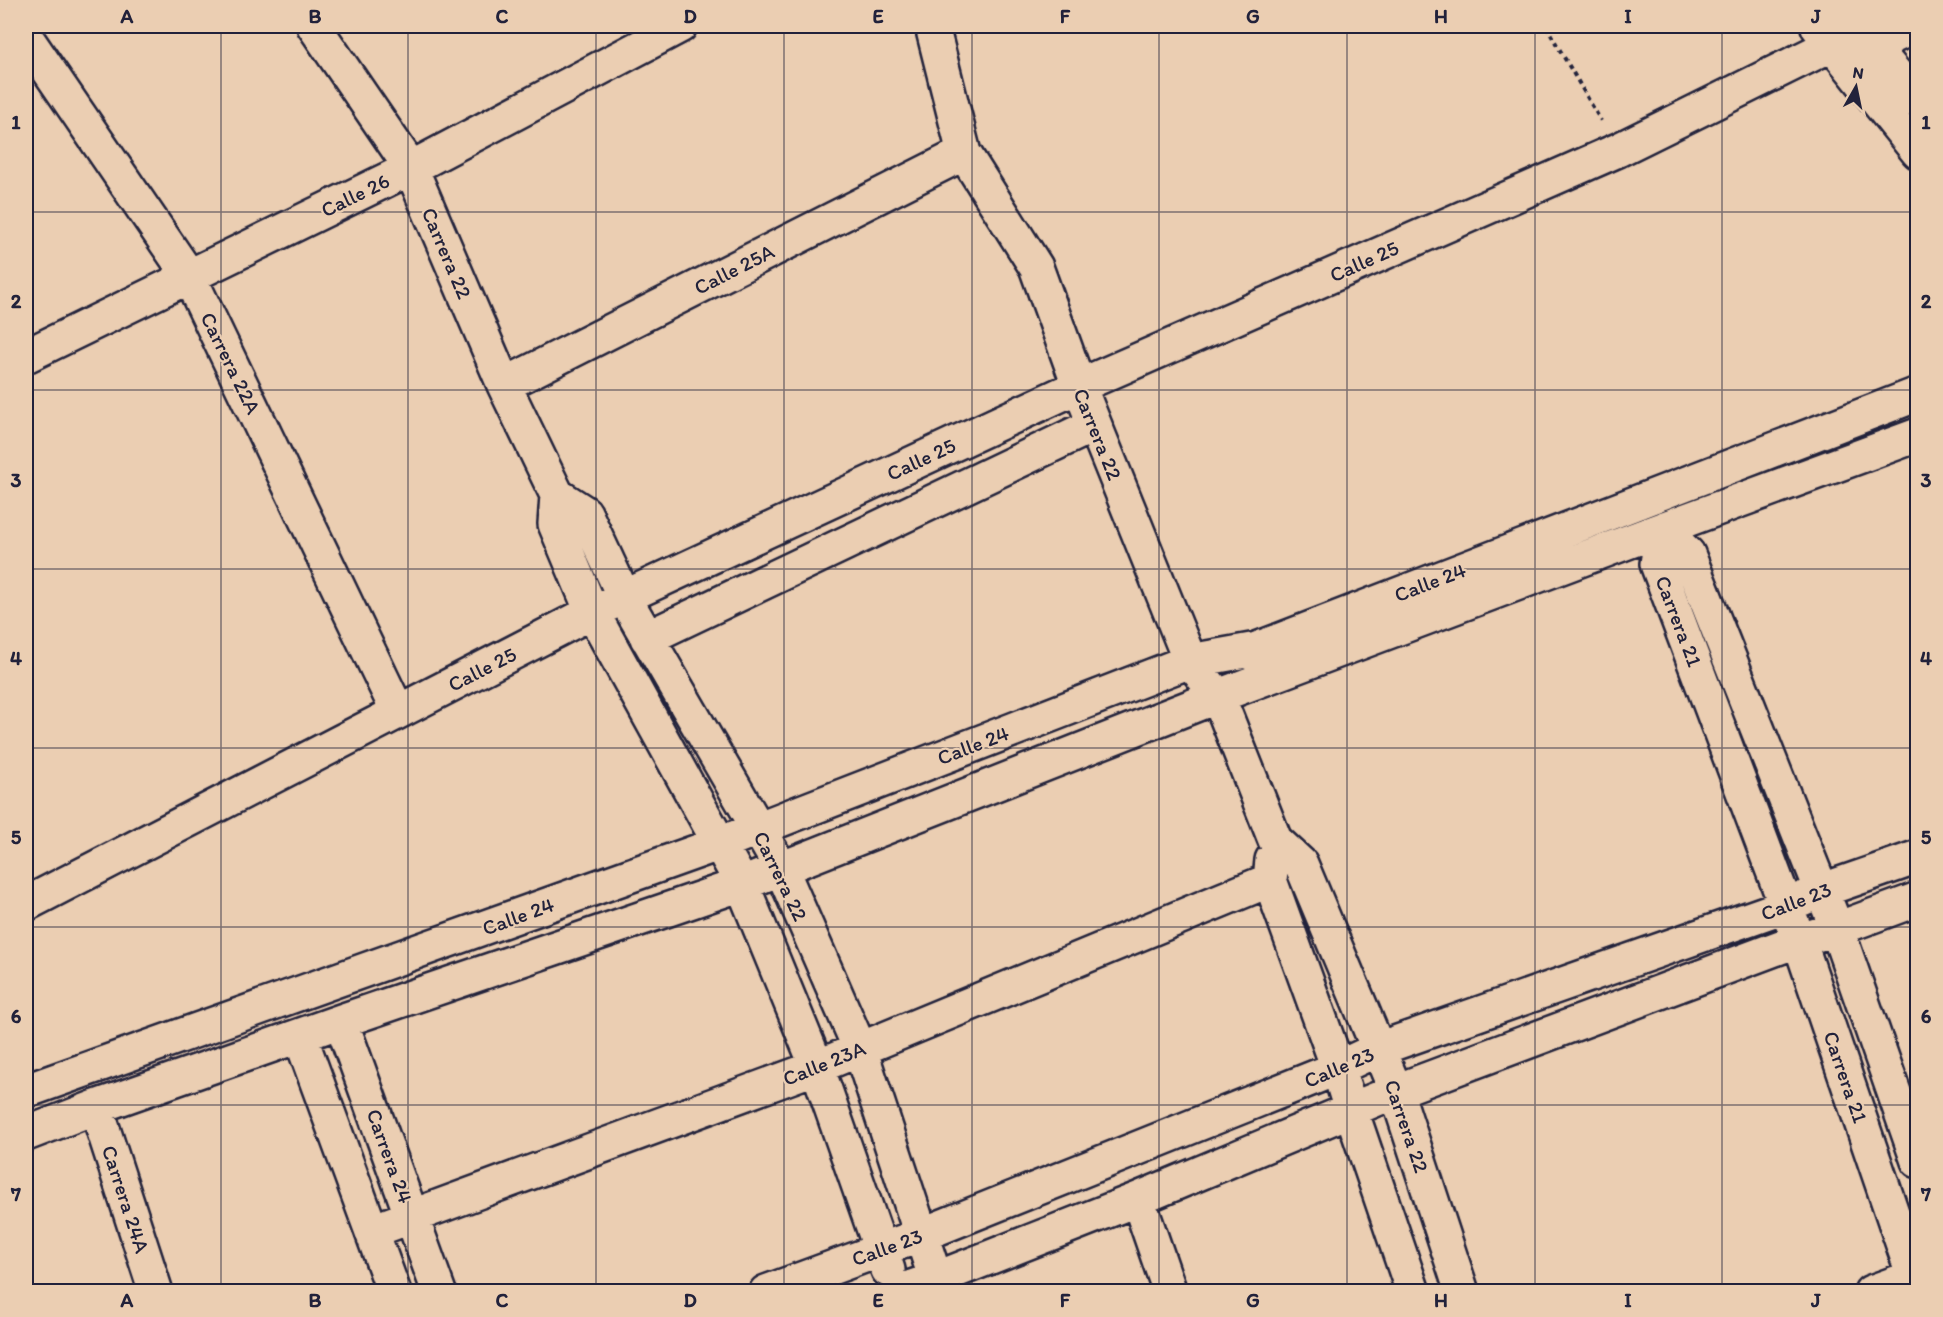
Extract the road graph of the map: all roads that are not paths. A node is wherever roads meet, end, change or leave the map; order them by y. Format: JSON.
{"nodes":[{"id":1,"x":314,"y":26,"type":"edge"},
{"id":2,"x":932,"y":26,"type":"edge"},
{"id":3,"x":1916,"y":26,"type":"edge"},
{"id":4,"x":673,"y":27,"type":"edge"},
{"id":5,"x":1831,"y":32,"type":"edge"},
{"id":6,"x":1865,"y":36,"type":"edge"},
{"id":7,"x":26,"y":37,"type":"edge"},
{"id":8,"x":1917,"y":100,"type":"edge"},
{"id":9,"x":1917,"y":152,"type":"edge"},
{"id":10,"x":964,"y":153,"type":"junction"},
{"id":11,"x":411,"y":168,"type":"junction"},
{"id":12,"x":189,"y":276,"type":"junction"},
{"id":13,"x":26,"y":356,"type":"edge"},
{"id":14,"x":504,"y":385,"type":"junction"},
{"id":15,"x":1079,"y":386,"type":"junction"},
{"id":16,"x":1917,"y":394,"type":"edge"},
{"id":17,"x":1094,"y":425,"type":"junction"},
{"id":18,"x":1917,"y":435,"type":"edge"},
{"id":19,"x":557,"y":495,"type":"junction"},
{"id":20,"x":1662,"y":529,"type":"junction"},
{"id":21,"x":624,"y":597,"type":"junction"},
{"id":22,"x":592,"y":612,"type":"junction"},
{"id":23,"x":647,"y":638,"type":"junction"},
{"id":24,"x":1190,"y":661,"type":"junction"},
{"id":25,"x":1218,"y":696,"type":"junction"},
{"id":26,"x":398,"y":712,"type":"junction"},
{"id":27,"x":759,"y":828,"type":"junction"},
{"id":28,"x":1275,"y":840,"type":"junction"},
{"id":29,"x":721,"y":843,"type":"junction"},
{"id":30,"x":1917,"y":857,"type":"edge"},
{"id":31,"x":781,"y":868,"type":"junction"},
{"id":32,"x":1270,"y":880,"type":"junction"},
{"id":33,"x":742,"y":884,"type":"junction"},
{"id":34,"x":1823,"y":890,"type":"junction"},
{"id":35,"x":1917,"y":899,"type":"edge"},
{"id":36,"x":26,"y":904,"type":"edge"},
{"id":37,"x":1785,"y":906,"type":"junction"},
{"id":38,"x":1838,"y":929,"type":"junction"},
{"id":39,"x":1799,"y":940,"type":"junction"},
{"id":40,"x":341,"y":1022,"type":"junction"},
{"id":41,"x":300,"y":1036,"type":"junction"},
{"id":42,"x":860,"y":1049,"type":"junction"},
{"id":43,"x":1378,"y":1049,"type":"junction"},
{"id":44,"x":817,"y":1067,"type":"junction"},
{"id":45,"x":1338,"y":1068,"type":"junction"},
{"id":46,"x":26,"y":1091,"type":"edge"},
{"id":47,"x":1396,"y":1091,"type":"junction"},
{"id":48,"x":96,"y":1107,"type":"junction"},
{"id":49,"x":1351,"y":1110,"type":"junction"},
{"id":50,"x":26,"y":1134,"type":"edge"},
{"id":51,"x":1917,"y":1161,"type":"edge"},
{"id":52,"x":1138,"y":1199,"type":"junction"},
{"id":53,"x":412,"y":1216,"type":"junction"},
{"id":54,"x":372,"y":1231,"type":"junction"},
{"id":55,"x":921,"y":1235,"type":"junction"},
{"id":56,"x":881,"y":1249,"type":"junction"},
{"id":57,"x":1916,"y":1280,"type":"edge"},
{"id":58,"x":938,"y":1285,"type":"edge"},
{"id":59,"x":156,"y":1292,"type":"edge"},
{"id":60,"x":394,"y":1292,"type":"edge"},
{"id":61,"x":439,"y":1292,"type":"edge"},
{"id":62,"x":766,"y":1292,"type":"edge"},
{"id":63,"x":896,"y":1292,"type":"edge"},
{"id":64,"x":1170,"y":1292,"type":"edge"},
{"id":65,"x":1413,"y":1292,"type":"edge"},
{"id":66,"x":1462,"y":1292,"type":"edge"},
{"id":67,"x":1871,"y":1292,"type":"edge"}],
"edges":[{"from":1,"to":11,"type":"street","name":"Carrera 22"},
{"from":2,"to":10,"type":"street","name":"Carrera 22"},
{"from":3,"to":6,"type":"street","name":"Calle 25"},
{"from":4,"to":11,"type":"street","name":"Calle 26"},
{"from":5,"to":6,"type":"street","name":"Calle 25"},
{"from":5,"to":9,"type":"street"},
{"from":5,"to":15,"type":"street","name":"Calle 25"},
{"from":6,"to":8,"type":"street"},
{"from":7,"to":12,"type":"street","name":"Carrera 22A"},
{"from":10,"to":14,"type":"street","name":"Calle 25A"},
{"from":10,"to":15,"type":"street","name":"Carrera 22"},
{"from":11,"to":12,"type":"street","name":"Calle 26"},
{"from":11,"to":14,"type":"street","name":"Carrera 22"},
{"from":12,"to":13,"type":"street","name":"Calle 26"},
{"from":12,"to":26,"type":"street","name":"Carrera 22A"},
{"from":14,"to":19,"type":"street","name":"Carrera 22"},
{"from":15,"to":17,"type":"street","name":"Carrera 22"},
{"from":15,"to":21,"type":"street","name":"Calle 25"},
{"from":16,"to":24,"type":"street","name":"Calle 24"},
{"from":17,"to":23,"type":"street"},
{"from":17,"to":24,"type":"street","name":"Carrera 22"},
{"from":18,"to":20,"type":"street","name":"Calle 24"},
{"from":19,"to":21,"type":"street","name":"Carrera 22"},
{"from":19,"to":22,"type":"street","name":"Carrera 22"},
{"from":20,"to":25,"type":"street","name":"Calle 24"},
{"from":20,"to":34,"type":"street","name":"Carrera 21"},
{"from":20,"to":37,"type":"street","name":"Carrera 21"},
{"from":21,"to":22,"type":"street","name":"Calle 25"},
{"from":21,"to":23,"type":"street","name":"Carrera 22"},
{"from":22,"to":26,"type":"street","name":"Calle 25"},
{"from":22,"to":29,"type":"street","name":"Carrera 22"},
{"from":23,"to":27,"type":"street","name":"Carrera 22"},
{"from":24,"to":25,"type":"street","name":"Carrera 22"},
{"from":24,"to":27,"type":"street","name":"Calle 24"},
{"from":25,"to":28,"type":"street","name":"Carrera 22"},
{"from":25,"to":31,"type":"street","name":"Calle 24"},
{"from":26,"to":36,"type":"street","name":"Calle 25"},
{"from":27,"to":29,"type":"street","name":"Calle 24"},
{"from":27,"to":31,"type":"street","name":"Carrera 22"},
{"from":28,"to":32,"type":"street","name":"Carrera 22"},
{"from":28,"to":43,"type":"street","name":"Carrera 22"},
{"from":29,"to":33,"type":"street","name":"Carrera 22"},
{"from":29,"to":46,"type":"street","name":"Calle 24"},
{"from":30,"to":34,"type":"street","name":"Calle 23"},
{"from":31,"to":33,"type":"street","name":"Calle 24"},
{"from":31,"to":42,"type":"street","name":"Carrera 22"},
{"from":32,"to":42,"type":"street","name":"Calle 23A"},
{"from":32,"to":45,"type":"street","name":"Carrera 22"},
{"from":33,"to":40,"type":"street","name":"Calle 24"},
{"from":33,"to":44,"type":"street","name":"Carrera 22"},
{"from":34,"to":37,"type":"street","name":"Calle 23"},
{"from":34,"to":38,"type":"street","name":"Carrera 21"},
{"from":35,"to":38,"type":"street","name":"Calle 23"},
{"from":37,"to":39,"type":"street","name":"Carrera 21"},
{"from":37,"to":43,"type":"street","name":"Calle 23"},
{"from":38,"to":39,"type":"street","name":"Calle 23"},
{"from":38,"to":51,"type":"street","name":"Carrera 21"},
{"from":39,"to":47,"type":"street","name":"Calle 23"},
{"from":39,"to":57,"type":"street","name":"Carrera 21"},
{"from":40,"to":41,"type":"street","name":"Calle 24"},
{"from":40,"to":53,"type":"street","name":"Carrera 24"},
{"from":41,"to":48,"type":"street","name":"Calle 24"},
{"from":41,"to":54,"type":"street","name":"Carrera 24"},
{"from":42,"to":44,"type":"street","name":"Calle 23A"},
{"from":42,"to":55,"type":"street","name":"Carrera 22"},
{"from":43,"to":45,"type":"street","name":"Calle 23"},
{"from":43,"to":47,"type":"street","name":"Carrera 22"},
{"from":44,"to":53,"type":"street","name":"Calle 23A"},
{"from":44,"to":56,"type":"street","name":"Carrera 22"},
{"from":45,"to":49,"type":"street","name":"Carrera 22"},
{"from":45,"to":55,"type":"street","name":"Calle 23"},
{"from":47,"to":49,"type":"street","name":"Calle 23"},
{"from":47,"to":66,"type":"street","name":"Carrera 22"},
{"from":48,"to":50,"type":"street","name":"Calle 24"},
{"from":48,"to":59,"type":"street","name":"Carrera 24A"},
{"from":49,"to":52,"type":"street","name":"Calle 23"},
{"from":49,"to":65,"type":"street","name":"Carrera 22"},
{"from":52,"to":58,"type":"street","name":"Calle 23"},
{"from":52,"to":64,"type":"street"},
{"from":53,"to":54,"type":"street","name":"Calle 23A"},
{"from":53,"to":61,"type":"street","name":"Carrera 24"},
{"from":54,"to":60,"type":"street","name":"Carrera 24"},
{"from":55,"to":56,"type":"street","name":"Calle 23"},
{"from":55,"to":58,"type":"street","name":"Carrera 22"},
{"from":56,"to":62,"type":"street","name":"Calle 23"},
{"from":56,"to":63,"type":"street","name":"Carrera 22"},
{"from":57,"to":67,"type":"street"},
{"from":58,"to":63,"type":"street","name":"Calle 23"}]}
